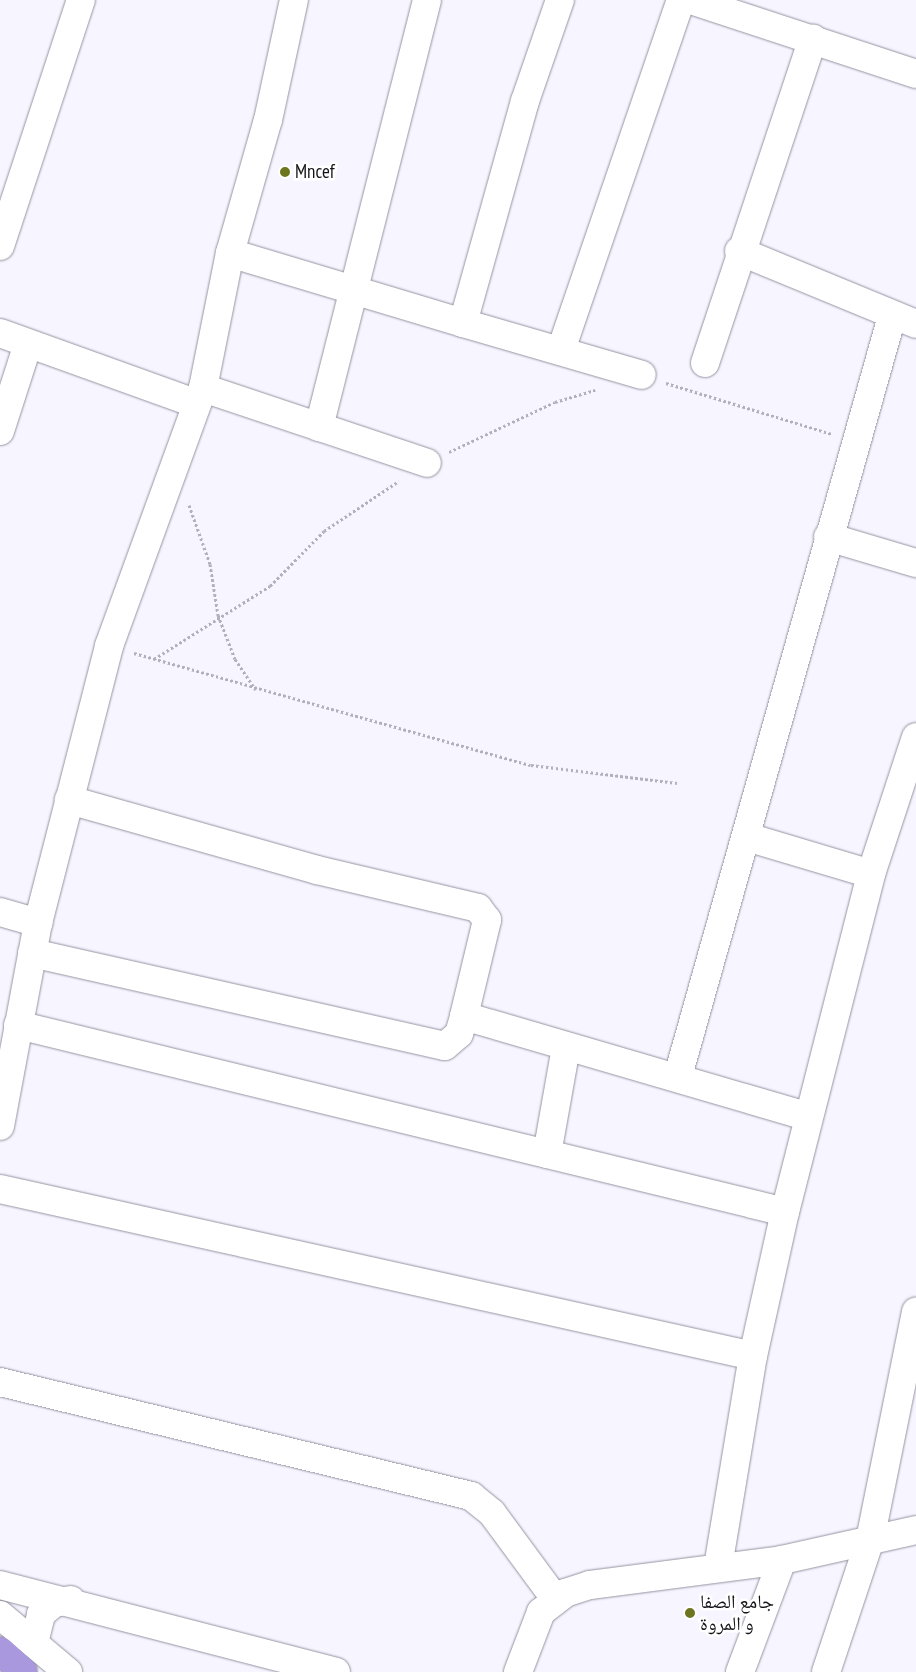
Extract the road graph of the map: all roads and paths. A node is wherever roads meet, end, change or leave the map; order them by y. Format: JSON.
{"nodes":[{"id":1,"x":81,"y":0,"type":"edge"},
{"id":2,"x":294,"y":0,"type":"edge"},
{"id":3,"x":426,"y":0,"type":"edge"},
{"id":4,"x":560,"y":0,"type":"edge"},
{"id":5,"x":680,"y":0,"type":"edge"},
{"id":6,"x":690,"y":0,"type":"edge"},
{"id":7,"x":813,"y":38,"type":"junction"},
{"id":8,"x":916,"y":74,"type":"edge"},
{"id":9,"x":10,"y":185,"type":"edge"},
{"id":10,"x":0,"y":246,"type":"edge"},
{"id":11,"x":739,"y":251,"type":"junction"},
{"id":12,"x":230,"y":253,"type":"junction"},
{"id":13,"x":352,"y":292,"type":"junction"},
{"id":14,"x":904,"y":320,"type":"edge"},
{"id":15,"x":463,"y":322,"type":"junction"},
{"id":16,"x":0,"y":333,"type":"edge"},
{"id":17,"x":28,"y":344,"type":"junction"},
{"id":18,"x":561,"y":350,"type":"junction"},
{"id":19,"x":705,"y":363,"type":"dead end"},
{"id":20,"x":642,"y":375,"type":"joint"},
{"id":21,"x":599,"y":388,"type":"dead end"},
{"id":22,"x":200,"y":396,"type":"junction"},
{"id":23,"x":319,"y":427,"type":"junction"},
{"id":24,"x":0,"y":431,"type":"edge"},
{"id":25,"x":856,"y":441,"type":"junction"},
{"id":26,"x":175,"y":462,"type":"junction"},
{"id":27,"x":427,"y":463,"type":"junction"},
{"id":28,"x":828,"y":537,"type":"junction"},
{"id":29,"x":916,"y":563,"type":"edge"},
{"id":30,"x":218,"y":615,"type":"junction"},
{"id":31,"x":109,"y":646,"type":"junction"},
{"id":32,"x":154,"y":659,"type":"junction"},
{"id":33,"x":256,"y":690,"type":"junction"},
{"id":34,"x":916,"y":737,"type":"edge"},
{"id":35,"x":677,"y":783,"type":"dead end"},
{"id":36,"x":69,"y":800,"type":"junction"},
{"id":37,"x":747,"y":837,"type":"junction"},
{"id":38,"x":872,"y":874,"type":"junction"},
{"id":39,"x":0,"y":912,"type":"edge"},
{"id":40,"x":38,"y":923,"type":"junction"},
{"id":41,"x":32,"y":953,"type":"junction"},
{"id":42,"x":464,"y":1016,"type":"junction"},
{"id":43,"x":18,"y":1025,"type":"junction"},
{"id":44,"x":566,"y":1046,"type":"junction"},
{"id":45,"x":4,"y":1076,"type":"edge"},
{"id":46,"x":678,"y":1076,"type":"junction"},
{"id":47,"x":809,"y":1117,"type":"junction"},
{"id":48,"x":0,"y":1126,"type":"edge"},
{"id":49,"x":547,"y":1154,"type":"junction"},
{"id":50,"x":0,"y":1189,"type":"edge"},
{"id":51,"x":784,"y":1212,"type":"junction"},
{"id":52,"x":916,"y":1312,"type":"edge"},
{"id":53,"x":753,"y":1356,"type":"junction"},
{"id":54,"x":0,"y":1382,"type":"edge"},
{"id":55,"x":916,"y":1530,"type":"edge"},
{"id":56,"x":870,"y":1540,"type":"junction"},
{"id":57,"x":782,"y":1560,"type":"junction"},
{"id":58,"x":718,"y":1566,"type":"junction"},
{"id":59,"x":0,"y":1585,"type":"edge"},
{"id":60,"x":554,"y":1597,"type":"junction"},
{"id":61,"x":71,"y":1600,"type":"junction"},
{"id":62,"x":0,"y":1615,"type":"edge"},
{"id":63,"x":34,"y":1643,"type":"junction"},
{"id":64,"x":0,"y":1651,"type":"edge"},
{"id":65,"x":23,"y":1672,"type":"edge"},
{"id":66,"x":68,"y":1672,"type":"edge"},
{"id":67,"x":336,"y":1672,"type":"edge"},
{"id":68,"x":518,"y":1672,"type":"edge"},
{"id":69,"x":740,"y":1672,"type":"edge"},
{"id":70,"x":826,"y":1672,"type":"edge"}],
"edges":[{"from":1,"to":9,"type":"street"},
{"from":2,"to":12,"type":"street"},
{"from":3,"to":13,"type":"street"},
{"from":4,"to":15,"type":"street"},
{"from":5,"to":18,"type":"street"},
{"from":6,"to":7,"type":"street"},
{"from":7,"to":8,"type":"street"},
{"from":7,"to":11,"type":"street"},
{"from":9,"to":10,"type":"street"},
{"from":11,"to":14,"type":"street"},
{"from":11,"to":19,"type":"street"},
{"from":12,"to":13,"type":"street"},
{"from":12,"to":22,"type":"street"},
{"from":13,"to":15,"type":"street"},
{"from":13,"to":23,"type":"street"},
{"from":14,"to":25,"type":"street"},
{"from":15,"to":18,"type":"street"},
{"from":16,"to":17,"type":"street"},
{"from":17,"to":22,"type":"street"},
{"from":17,"to":24,"type":"street"},
{"from":18,"to":20,"type":"street"},
{"from":20,"to":25,"type":"path"},
{"from":21,"to":27,"type":"path"},
{"from":22,"to":23,"type":"street"},
{"from":22,"to":26,"type":"street"},
{"from":23,"to":27,"type":"street"},
{"from":25,"to":28,"type":"street"},
{"from":26,"to":30,"type":"path"},
{"from":26,"to":31,"type":"street"},
{"from":27,"to":30,"type":"path"},
{"from":28,"to":29,"type":"street"},
{"from":28,"to":37,"type":"street"},
{"from":30,"to":32,"type":"path"},
{"from":30,"to":33,"type":"path"},
{"from":31,"to":32,"type":"path"},
{"from":31,"to":36,"type":"street"},
{"from":32,"to":33,"type":"path"},
{"from":33,"to":35,"type":"path"},
{"from":34,"to":38,"type":"street"},
{"from":36,"to":40,"type":"street"},
{"from":36,"to":42,"type":"street"},
{"from":37,"to":38,"type":"street"},
{"from":37,"to":46,"type":"street"},
{"from":38,"to":47,"type":"street"},
{"from":39,"to":40,"type":"street"},
{"from":40,"to":41,"type":"street"},
{"from":41,"to":42,"type":"street"},
{"from":41,"to":43,"type":"street"},
{"from":42,"to":44,"type":"street"},
{"from":43,"to":45,"type":"street"},
{"from":43,"to":49,"type":"street"},
{"from":44,"to":46,"type":"street"},
{"from":44,"to":49,"type":"street"},
{"from":45,"to":48,"type":"street"},
{"from":46,"to":47,"type":"street"},
{"from":47,"to":51,"type":"street"},
{"from":49,"to":51,"type":"street"},
{"from":50,"to":53,"type":"street"},
{"from":51,"to":53,"type":"street"},
{"from":52,"to":56,"type":"street"},
{"from":53,"to":58,"type":"street"},
{"from":54,"to":60,"type":"street"},
{"from":55,"to":56,"type":"street"},
{"from":56,"to":57,"type":"street"},
{"from":56,"to":70,"type":"street"},
{"from":57,"to":58,"type":"street"},
{"from":57,"to":69,"type":"street"},
{"from":58,"to":60,"type":"street"},
{"from":59,"to":61,"type":"street"},
{"from":60,"to":68,"type":"street"},
{"from":61,"to":63,"type":"street"},
{"from":61,"to":67,"type":"street"},
{"from":62,"to":63,"type":"street"},
{"from":63,"to":66,"type":"street"},
{"from":64,"to":65,"type":"highway"}]}
